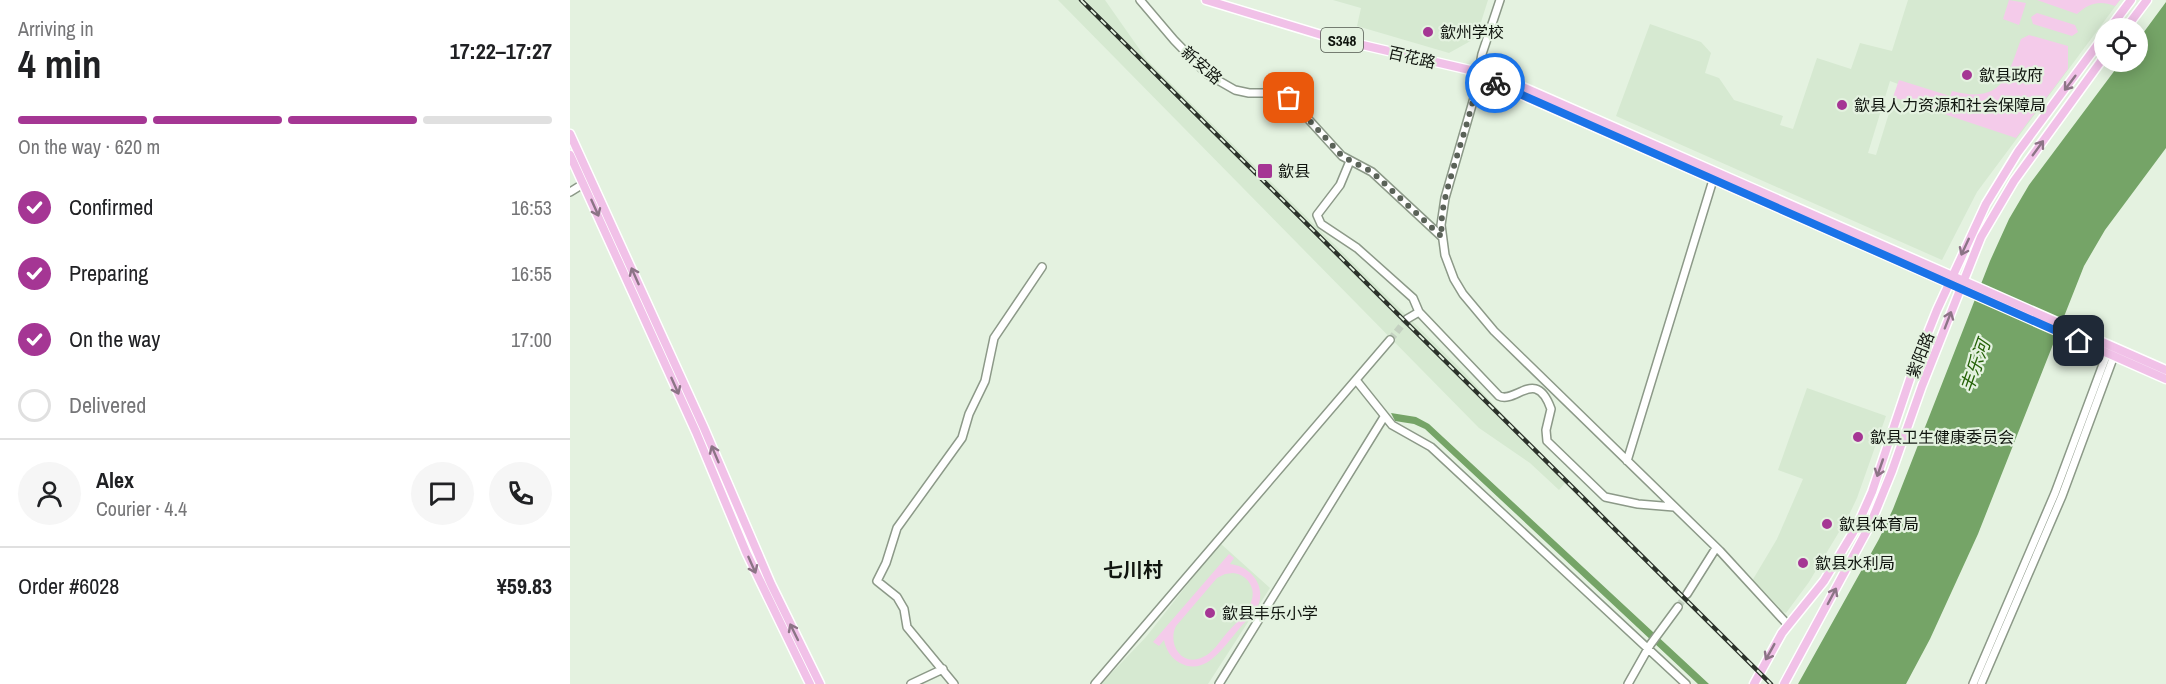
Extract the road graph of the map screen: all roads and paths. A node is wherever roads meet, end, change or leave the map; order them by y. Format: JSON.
{"nodes":[{"id":1,"x":1140,"y":0,"type":"edge"},
{"id":2,"x":1206,"y":0,"type":"edge"},
{"id":3,"x":1500,"y":0,"type":"edge"},
{"id":4,"x":2131,"y":0,"type":"edge"},
{"id":5,"x":2146,"y":0,"type":"edge"},
{"id":6,"x":2118,"y":18,"type":"edge"},
{"id":7,"x":2133,"y":18,"type":"edge"},
{"id":8,"x":2094,"y":50,"type":"edge"},
{"id":9,"x":2094,"y":71,"type":"edge"},
{"id":10,"x":1479,"y":72,"type":"junction"},
{"id":11,"x":570,"y":134,"type":"edge"},
{"id":12,"x":570,"y":155,"type":"edge"},
{"id":13,"x":1350,"y":161,"type":"junction"},
{"id":14,"x":1713,"y":180,"type":"junction"},
{"id":15,"x":583,"y":184,"type":"junction"},
{"id":16,"x":570,"y":192,"type":"edge"},
{"id":17,"x":1442,"y":237,"type":"junction"},
{"id":18,"x":1042,"y":267,"type":"dead end"},
{"id":19,"x":1950,"y":280,"type":"junction"},
{"id":20,"x":1961,"y":285,"type":"junction"},
{"id":21,"x":1419,"y":312,"type":"junction"},
{"id":22,"x":1407,"y":319,"type":"tunnel mouth"},
{"id":23,"x":1389,"y":340,"type":"tunnel mouth"},
{"id":24,"x":2109,"y":349,"type":"junction"},
{"id":25,"x":2166,"y":370,"type":"edge"},
{"id":26,"x":2166,"y":379,"type":"edge"},
{"id":27,"x":1356,"y":380,"type":"junction"},
{"id":28,"x":1384,"y":417,"type":"junction"},
{"id":29,"x":1626,"y":461,"type":"junction"},
{"id":30,"x":1674,"y":507,"type":"junction"},
{"id":31,"x":1716,"y":548,"type":"junction"},
{"id":32,"x":1687,"y":594,"type":"tunnel mouth"},
{"id":33,"x":1678,"y":607,"type":"tunnel mouth"},
{"id":34,"x":1788,"y":625,"type":"junction"},
{"id":35,"x":1649,"y":647,"type":"junction"},
{"id":36,"x":943,"y":669,"type":"junction"},
{"id":37,"x":810,"y":684,"type":"edge"},
{"id":38,"x":820,"y":684,"type":"edge"},
{"id":39,"x":911,"y":684,"type":"edge"},
{"id":40,"x":954,"y":684,"type":"edge"},
{"id":41,"x":1095,"y":684,"type":"edge"},
{"id":42,"x":1219,"y":684,"type":"edge"},
{"id":43,"x":1628,"y":684,"type":"edge"},
{"id":44,"x":1686,"y":684,"type":"edge"},
{"id":45,"x":1754,"y":684,"type":"edge"},
{"id":46,"x":1784,"y":684,"type":"edge"},
{"id":47,"x":1973,"y":684,"type":"edge"},
{"id":48,"x":1981,"y":684,"type":"edge"}],
"edges":[{"from":1,"to":13,"type":"street","name":"新安路"},
{"from":2,"to":10,"type":"main road","name":"百花路","number":"S348"},
{"from":3,"to":10,"type":"street"},
{"from":4,"to":6,"type":"main road"},
{"from":5,"to":7,"type":"main road"},
{"from":8,"to":19,"type":"main road","name":"紫阳路","one_way":true},
{"from":20,"to":9,"type":"main road","name":"紫阳路","one_way":true},
{"from":10,"to":14,"type":"main road","name":"百花路","number":"S348"},
{"from":10,"to":17,"type":"street"},
{"from":10,"to":19,"type":"main road","name":"百花路","number":"S348"},
{"from":38,"to":11,"type":"main road","one_way":true},
{"from":12,"to":15,"type":"main road"},
{"from":13,"to":17,"type":"street","name":"新安路"},
{"from":13,"to":21,"type":"street"},
{"from":14,"to":19,"type":"main road","name":"百花路","number":"S348"},
{"from":14,"to":29,"type":"street"},
{"from":15,"to":16,"type":"street"},
{"from":15,"to":37,"type":"main road","one_way":true},
{"from":17,"to":29,"type":"street"},
{"from":18,"to":36,"type":"street"},
{"from":19,"to":20,"type":"main road","name":"百花路","number":"S348"},
{"from":19,"to":34,"type":"main road","name":"紫阳路","one_way":true},
{"from":20,"to":24,"type":"main road","name":"百花路","number":"S348"},
{"from":46,"to":20,"type":"main road","name":"紫阳路","one_way":true},
{"from":21,"to":22,"type":"street"},
{"from":21,"to":30,"type":"street"},
{"from":23,"to":27,"type":"street"},
{"from":24,"to":25,"type":"main road","number":"S348"},
{"from":24,"to":26,"type":"main road","number":"S348"},
{"from":24,"to":47,"type":"street"},
{"from":24,"to":48,"type":"street"},
{"from":27,"to":28,"type":"street"},
{"from":27,"to":41,"type":"street"},
{"from":28,"to":35,"type":"street"},
{"from":28,"to":42,"type":"street"},
{"from":29,"to":30,"type":"street"},
{"from":30,"to":31,"type":"street"},
{"from":31,"to":32,"type":"street"},
{"from":31,"to":34,"type":"street"},
{"from":33,"to":35,"type":"street"},
{"from":34,"to":45,"type":"main road","name":"紫阳路","one_way":true},
{"from":35,"to":43,"type":"street"},
{"from":35,"to":44,"type":"street"},
{"from":36,"to":39,"type":"street"},
{"from":36,"to":40,"type":"street"}]}
